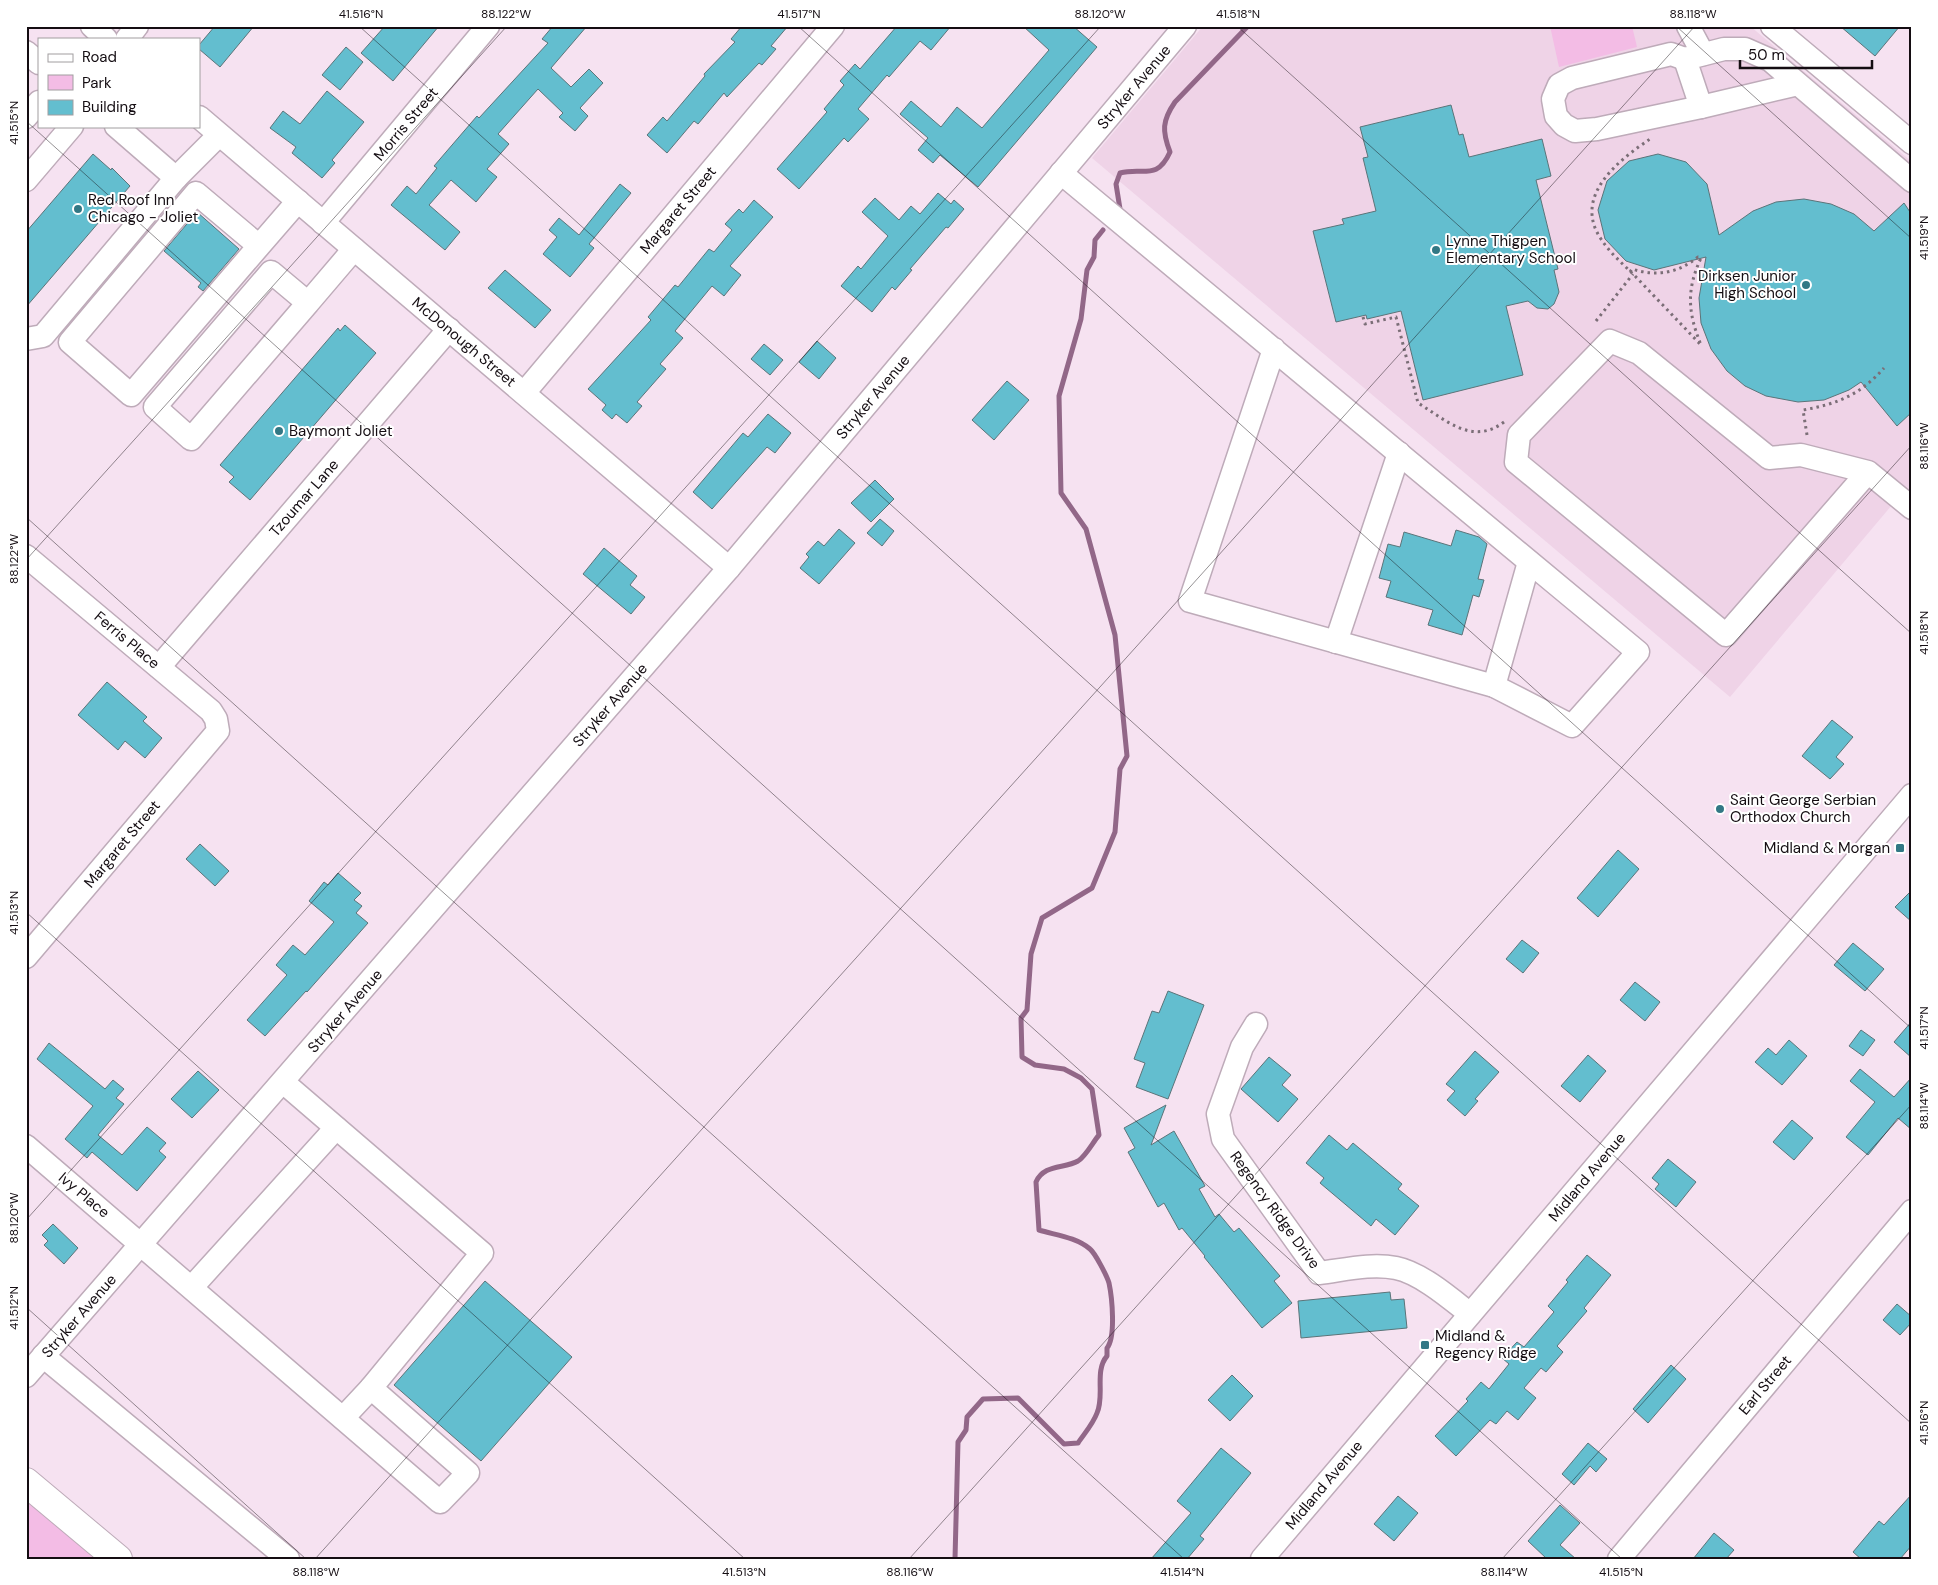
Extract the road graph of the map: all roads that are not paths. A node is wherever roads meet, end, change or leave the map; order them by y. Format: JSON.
{"nodes":[{"id":1,"x":137,"y":26,"type":"edge"},
{"id":2,"x":488,"y":26,"type":"edge"},
{"id":3,"x":833,"y":26,"type":"edge"},
{"id":4,"x":1186,"y":26,"type":"edge"},
{"id":5,"x":1688,"y":26,"type":"edge"},
{"id":6,"x":1772,"y":26,"type":"edge"},
{"id":7,"x":128,"y":38,"type":"edge"},
{"id":8,"x":26,"y":52,"type":"edge"},
{"id":9,"x":1694,"y":56,"type":"junction"},
{"id":10,"x":38,"y":62,"type":"edge"},
{"id":11,"x":1798,"y":84,"type":"junction"},
{"id":12,"x":38,"y":103,"type":"edge"},
{"id":13,"x":1701,"y":107,"type":"junction"},
{"id":14,"x":26,"y":117,"type":"edge"},
{"id":15,"x":200,"y":118,"type":"edge"},
{"id":16,"x":70,"y":128,"type":"edge"},
{"id":17,"x":118,"y":128,"type":"edge"},
{"id":18,"x":219,"y":134,"type":"junction"},
{"id":19,"x":1912,"y":143,"type":"edge"},
{"id":20,"x":1062,"y":173,"type":"junction"},
{"id":21,"x":176,"y":178,"type":"junction"},
{"id":22,"x":26,"y":180,"type":"edge"},
{"id":23,"x":1912,"y":181,"type":"edge"},
{"id":24,"x":298,"y":201,"type":"junction"},
{"id":25,"x":323,"y":223,"type":"junction"},
{"id":26,"x":259,"y":246,"type":"junction"},
{"id":27,"x":354,"y":249,"type":"junction"},
{"id":28,"x":308,"y":303,"type":"junction"},
{"id":29,"x":449,"y":329,"type":"junction"},
{"id":30,"x":26,"y":339,"type":"edge"},
{"id":31,"x":1274,"y":350,"type":"junction"},
{"id":32,"x":524,"y":393,"type":"junction"},
{"id":33,"x":1399,"y":453,"type":"junction"},
{"id":34,"x":1868,"y":472,"type":"junction"},
{"id":35,"x":1912,"y":508,"type":"edge"},
{"id":36,"x":26,"y":556,"type":"edge"},
{"id":37,"x":1529,"y":562,"type":"junction"},
{"id":38,"x":729,"y":568,"type":"junction"},
{"id":39,"x":1336,"y":642,"type":"junction"},
{"id":40,"x":159,"y":667,"type":"junction"},
{"id":41,"x":1494,"y":686,"type":"junction"},
{"id":42,"x":218,"y":731,"type":"joint"},
{"id":43,"x":1908,"y":808,"type":"edge"},
{"id":44,"x":26,"y":957,"type":"edge"},
{"id":45,"x":1256,"y":1024,"type":"dead end"},
{"id":46,"x":283,"y":1082,"type":"junction"},
{"id":47,"x":336,"y":1128,"type":"junction"},
{"id":48,"x":26,"y":1146,"type":"edge"},
{"id":49,"x":1912,"y":1211,"type":"edge"},
{"id":50,"x":141,"y":1244,"type":"junction"},
{"id":51,"x":192,"y":1287,"type":"junction"},
{"id":52,"x":1470,"y":1314,"type":"junction"},
{"id":53,"x":43,"y":1356,"type":"junction"},
{"id":54,"x":26,"y":1376,"type":"edge"},
{"id":55,"x":371,"y":1388,"type":"junction"},
{"id":56,"x":343,"y":1418,"type":"junction"},
{"id":57,"x":26,"y":1482,"type":"edge"},
{"id":58,"x":118,"y":1559,"type":"edge"},
{"id":59,"x":288,"y":1559,"type":"edge"},
{"id":60,"x":1262,"y":1559,"type":"edge"},
{"id":61,"x":1619,"y":1559,"type":"edge"}],
"edges":[{"from":1,"to":7,"type":"street"},
{"from":2,"to":25,"type":"street","name":"Morris Street"},
{"from":3,"to":32,"type":"street","name":"Margaret Street"},
{"from":4,"to":20,"type":"street","name":"Stryker Avenue"},
{"from":5,"to":9,"type":"street"},
{"from":6,"to":19,"type":"street"},
{"from":8,"to":10,"type":"street"},
{"from":9,"to":11,"type":"street"},
{"from":9,"to":13,"type":"street"},
{"from":9,"to":13,"type":"street"},
{"from":11,"to":13,"type":"street"},
{"from":11,"to":23,"type":"street"},
{"from":12,"to":14,"type":"street"},
{"from":15,"to":18,"type":"street","name":"McDonough Street"},
{"from":16,"to":22,"type":"street"},
{"from":17,"to":21,"type":"street"},
{"from":18,"to":21,"type":"street"},
{"from":18,"to":24,"type":"street","name":"McDonough Street"},
{"from":20,"to":31,"type":"street"},
{"from":20,"to":38,"type":"street","name":"Stryker Avenue"},
{"from":21,"to":30,"type":"street"},
{"from":24,"to":25,"type":"street","name":"McDonough Street"},
{"from":24,"to":26,"type":"street"},
{"from":25,"to":27,"type":"street","name":"McDonough Street"},
{"from":26,"to":26,"type":"street"},
{"from":27,"to":28,"type":"street"},
{"from":27,"to":29,"type":"street","name":"McDonough Street"},
{"from":28,"to":28,"type":"street"},
{"from":29,"to":32,"type":"street","name":"McDonough Street"},
{"from":29,"to":40,"type":"street","name":"Tzoumar Lane"},
{"from":31,"to":33,"type":"street"},
{"from":31,"to":39,"type":"street"},
{"from":32,"to":38,"type":"street","name":"McDonough Street"},
{"from":33,"to":37,"type":"street"},
{"from":33,"to":39,"type":"street"},
{"from":34,"to":34,"type":"street"},
{"from":34,"to":35,"type":"street"},
{"from":36,"to":40,"type":"street","name":"Ferris Place"},
{"from":37,"to":41,"type":"street"},
{"from":37,"to":41,"type":"street"},
{"from":38,"to":46,"type":"street","name":"Stryker Avenue"},
{"from":39,"to":41,"type":"street"},
{"from":40,"to":42,"type":"street","name":"Ferris Place"},
{"from":42,"to":44,"type":"street","name":"Margaret Street"},
{"from":43,"to":52,"type":"street","name":"Midland Avenue"},
{"from":45,"to":52,"type":"street","name":"Regency Ridge Drive"},
{"from":46,"to":47,"type":"street"},
{"from":46,"to":50,"type":"street","name":"Stryker Avenue"},
{"from":47,"to":51,"type":"street"},
{"from":47,"to":55,"type":"street"},
{"from":48,"to":50,"type":"street","name":"Ivy Place"},
{"from":49,"to":61,"type":"street","name":"Earl Street"},
{"from":50,"to":51,"type":"street","name":"Ivy Place"},
{"from":50,"to":53,"type":"street","name":"Stryker Avenue"},
{"from":51,"to":56,"type":"street","name":"Ivy Place"},
{"from":52,"to":60,"type":"street","name":"Midland Avenue"},
{"from":53,"to":54,"type":"street","name":"Stryker Avenue"},
{"from":53,"to":59,"type":"street"},
{"from":55,"to":56,"type":"street"},
{"from":55,"to":56,"type":"street","name":"Ivy Place"},
{"from":57,"to":58,"type":"highway"}]}
